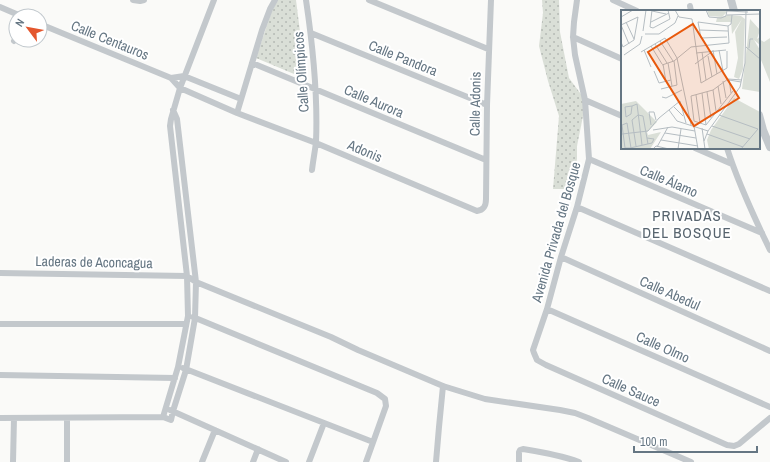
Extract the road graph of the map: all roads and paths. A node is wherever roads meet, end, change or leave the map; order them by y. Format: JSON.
{"nodes":[{"id":1,"x":133,"y":0,"type":"edge"},
{"id":2,"x":144,"y":0,"type":"edge"},
{"id":3,"x":214,"y":0,"type":"edge"},
{"id":4,"x":275,"y":0,"type":"edge"},
{"id":5,"x":306,"y":0,"type":"edge"},
{"id":6,"x":369,"y":0,"type":"edge"},
{"id":7,"x":491,"y":0,"type":"edge"},
{"id":8,"x":577,"y":0,"type":"edge"},
{"id":9,"x":613,"y":0,"type":"edge"},
{"id":10,"x":731,"y":0,"type":"edge"},
{"id":11,"x":636,"y":10,"type":"edge"},
{"id":12,"x":734,"y":10,"type":"edge"},
{"id":13,"x":48,"y":27,"type":"edge"},
{"id":14,"x":311,"y":33,"type":"junction"},
{"id":15,"x":573,"y":37,"type":"junction"},
{"id":16,"x":488,"y":50,"type":"junction"},
{"id":17,"x":621,"y":59,"type":"edge"},
{"id":18,"x":252,"y":63,"type":"junction"},
{"id":19,"x":184,"y":76,"type":"junction"},
{"id":20,"x":171,"y":78,"type":"junction"},
{"id":21,"x":180,"y":88,"type":"junction"},
{"id":22,"x":315,"y":89,"type":"junction"},
{"id":23,"x":241,"y":99,"type":"junction"},
{"id":24,"x":585,"y":100,"type":"junction"},
{"id":25,"x":487,"y":104,"type":"junction"},
{"id":26,"x":173,"y":110,"type":"junction"},
{"id":27,"x":237,"y":113,"type":"junction"},
{"id":28,"x":621,"y":116,"type":"edge"},
{"id":29,"x":760,"y":119,"type":"edge"},
{"id":30,"x":316,"y":143,"type":"junction"},
{"id":31,"x":770,"y":147,"type":"edge"},
{"id":32,"x":697,"y":149,"type":"edge"},
{"id":33,"x":727,"y":149,"type":"edge"},
{"id":34,"x":589,"y":159,"type":"junction"},
{"id":35,"x":486,"y":160,"type":"junction"},
{"id":36,"x":732,"y":164,"type":"junction"},
{"id":37,"x":312,"y":170,"type":"dead end"},
{"id":38,"x":484,"y":208,"type":"joint"},
{"id":39,"x":578,"y":208,"type":"junction"},
{"id":40,"x":762,"y":234,"type":"junction"},
{"id":41,"x":770,"y":250,"type":"edge"},
{"id":42,"x":561,"y":257,"type":"junction"},
{"id":43,"x":0,"y":273,"type":"edge"},
{"id":44,"x":187,"y":276,"type":"junction"},
{"id":45,"x":196,"y":282,"type":"junction"},
{"id":46,"x":770,"y":291,"type":"edge"},
{"id":47,"x":547,"y":309,"type":"junction"},
{"id":48,"x":188,"y":316,"type":"junction"},
{"id":49,"x":195,"y":318,"type":"junction"},
{"id":50,"x":0,"y":324,"type":"edge"},
{"id":51,"x":186,"y":324,"type":"junction"},
{"id":52,"x":533,"y":350,"type":"joint"},
{"id":53,"x":770,"y":351,"type":"edge"},
{"id":54,"x":178,"y":367,"type":"junction"},
{"id":55,"x":186,"y":370,"type":"junction"},
{"id":56,"x":0,"y":375,"type":"edge"},
{"id":57,"x":175,"y":378,"type":"junction"},
{"id":58,"x":443,"y":386,"type":"junction"},
{"id":59,"x":770,"y":407,"type":"edge"},
{"id":60,"x":165,"y":408,"type":"junction"},
{"id":61,"x":173,"y":411,"type":"junction"},
{"id":62,"x":163,"y":417,"type":"junction"},
{"id":63,"x":0,"y":418,"type":"edge"},
{"id":64,"x":14,"y":418,"type":"junction"},
{"id":65,"x":67,"y":418,"type":"junction"},
{"id":66,"x":770,"y":418,"type":"edge"},
{"id":67,"x":324,"y":423,"type":"junction"},
{"id":68,"x":214,"y":430,"type":"junction"},
{"id":69,"x":373,"y":442,"type":"junction"},
{"id":70,"x":258,"y":449,"type":"junction"},
{"id":71,"x":13,"y":462,"type":"edge"},
{"id":72,"x":67,"y":462,"type":"edge"},
{"id":73,"x":202,"y":462,"type":"edge"},
{"id":74,"x":253,"y":462,"type":"edge"},
{"id":75,"x":286,"y":462,"type":"edge"},
{"id":76,"x":309,"y":462,"type":"edge"},
{"id":77,"x":366,"y":462,"type":"edge"},
{"id":78,"x":436,"y":462,"type":"edge"},
{"id":79,"x":519,"y":462,"type":"edge"},
{"id":80,"x":579,"y":462,"type":"edge"},
{"id":81,"x":691,"y":462,"type":"edge"}],
"edges":[{"from":1,"to":2,"type":"street"},
{"from":3,"to":19,"type":"street"},
{"from":4,"to":18,"type":"street"},
{"from":5,"to":14,"type":"street","name":"Calle Olímpicos"},
{"from":6,"to":16,"type":"street"},
{"from":7,"to":16,"type":"street","name":"Calle Adonis"},
{"from":8,"to":15,"type":"street","name":"Avenida Privada del Bosque"},
{"from":9,"to":11,"type":"street"},
{"from":10,"to":12,"type":"street"},
{"from":13,"to":20,"type":"street","name":"Calle Centauros"},
{"from":14,"to":22,"type":"street","name":"Calle Olímpicos"},
{"from":14,"to":25,"type":"street","name":"Calle Pandora"},
{"from":15,"to":17,"type":"street"},
{"from":15,"to":24,"type":"street","name":"Avenida Privada del Bosque"},
{"from":16,"to":25,"type":"street","name":"Calle Adonis"},
{"from":18,"to":22,"type":"street","name":"Calle Aurora"},
{"from":18,"to":23,"type":"street"},
{"from":19,"to":20,"type":"street"},
{"from":19,"to":21,"type":"street"},
{"from":19,"to":23,"type":"street"},
{"from":20,"to":21,"type":"street","name":"Calle Centauros"},
{"from":21,"to":26,"type":"street"},
{"from":21,"to":27,"type":"street","name":"Calle Centauros"},
{"from":22,"to":30,"type":"street","name":"Calle Olímpicos"},
{"from":22,"to":35,"type":"street","name":"Calle Aurora"},
{"from":23,"to":27,"type":"street"},
{"from":24,"to":28,"type":"street"},
{"from":24,"to":34,"type":"street","name":"Avenida Privada del Bosque"},
{"from":25,"to":35,"type":"street","name":"Calle Adonis"},
{"from":26,"to":44,"type":"street"},
{"from":26,"to":45,"type":"street"},
{"from":27,"to":30,"type":"street","name":"Adonis"},
{"from":29,"to":31,"type":"street"},
{"from":30,"to":37,"type":"street","name":"Calle Olímpicos"},
{"from":30,"to":38,"type":"street","name":"Adonis"},
{"from":32,"to":36,"type":"street"},
{"from":33,"to":36,"type":"street"},
{"from":34,"to":39,"type":"street","name":"Avenida Privada del Bosque"},
{"from":34,"to":40,"type":"street","name":"Calle Álamo"},
{"from":35,"to":38,"type":"street","name":"Calle Adonis"},
{"from":36,"to":40,"type":"street"},
{"from":39,"to":42,"type":"street","name":"Avenida Privada del Bosque"},
{"from":39,"to":46,"type":"street"},
{"from":40,"to":41,"type":"street"},
{"from":42,"to":47,"type":"street","name":"Avenida Privada del Bosque"},
{"from":42,"to":53,"type":"street","name":"Calle Abedul"},
{"from":43,"to":44,"type":"street","name":"Laderas de Aconcagua"},
{"from":44,"to":45,"type":"street"},
{"from":44,"to":48,"type":"street"},
{"from":45,"to":49,"type":"street"},
{"from":45,"to":58,"type":"street"},
{"from":47,"to":52,"type":"street","name":"Avenida Privada del Bosque"},
{"from":47,"to":59,"type":"street","name":"Calle Olmo"},
{"from":48,"to":49,"type":"street"},
{"from":48,"to":51,"type":"street"},
{"from":49,"to":55,"type":"street"},
{"from":49,"to":69,"type":"street"},
{"from":50,"to":51,"type":"street"},
{"from":51,"to":54,"type":"street"},
{"from":52,"to":66,"type":"street","name":"Calle Sauce"},
{"from":54,"to":55,"type":"street"},
{"from":54,"to":57,"type":"street"},
{"from":55,"to":61,"type":"street"},
{"from":55,"to":67,"type":"street"},
{"from":56,"to":57,"type":"street"},
{"from":57,"to":60,"type":"street"},
{"from":58,"to":78,"type":"street"},
{"from":58,"to":81,"type":"street"},
{"from":60,"to":61,"type":"street"},
{"from":60,"to":62,"type":"street"},
{"from":61,"to":62,"type":"street"},
{"from":61,"to":68,"type":"street"},
{"from":62,"to":65,"type":"street"},
{"from":63,"to":64,"type":"street"},
{"from":64,"to":65,"type":"street"},
{"from":64,"to":71,"type":"street"},
{"from":65,"to":72,"type":"street"},
{"from":67,"to":69,"type":"street"},
{"from":67,"to":76,"type":"street"},
{"from":68,"to":70,"type":"street"},
{"from":68,"to":73,"type":"street"},
{"from":69,"to":77,"type":"street"},
{"from":70,"to":74,"type":"street"},
{"from":70,"to":75,"type":"street"},
{"from":79,"to":80,"type":"street"}]}
